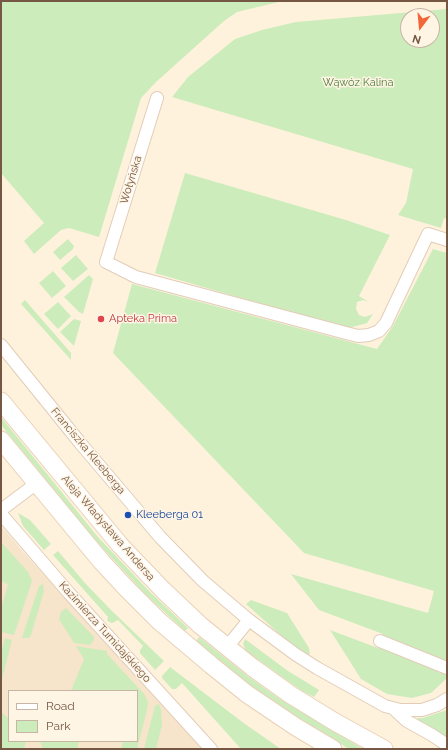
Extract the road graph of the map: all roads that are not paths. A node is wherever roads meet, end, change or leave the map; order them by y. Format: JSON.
{"nodes":[{"id":1,"x":157,"y":98,"type":"dead end"},
{"id":2,"x":447,"y":240,"type":"edge"},
{"id":3,"x":1,"y":345,"type":"edge"},
{"id":4,"x":1,"y":401,"type":"edge"},
{"id":5,"x":1,"y":440,"type":"edge"},
{"id":6,"x":37,"y":483,"type":"junction"},
{"id":7,"x":1,"y":510,"type":"edge"},
{"id":8,"x":1,"y":514,"type":"edge"},
{"id":9,"x":249,"y":620,"type":"junction"},
{"id":10,"x":380,"y":641,"type":"dead end"},
{"id":11,"x":227,"y":647,"type":"junction"},
{"id":12,"x":447,"y":668,"type":"edge"},
{"id":13,"x":447,"y":699,"type":"edge"},
{"id":14,"x":393,"y":708,"type":"junction"},
{"id":15,"x":447,"y":745,"type":"edge"},
{"id":16,"x":211,"y":749,"type":"edge"},
{"id":17,"x":333,"y":749,"type":"edge"},
{"id":18,"x":384,"y":749,"type":"edge"}],
"edges":[{"from":1,"to":2,"type":"street","name":"Wołyńska"},
{"from":3,"to":9,"type":"street","name":"Franciszka Kleeberga"},
{"from":4,"to":11,"type":"main road","name":"Aleja Władysława Andersa"},
{"from":5,"to":6,"type":"main road"},
{"from":6,"to":7,"type":"street"},
{"from":6,"to":17,"type":"main road"},
{"from":8,"to":16,"type":"street","name":"Kazimierza Tumidajskiego"},
{"from":9,"to":11,"type":"street"},
{"from":9,"to":14,"type":"street","name":"Franciszka Kleeberga"},
{"from":10,"to":12,"type":"street"},
{"from":11,"to":18,"type":"main road","name":"Aleja Władysława Andersa"},
{"from":13,"to":14,"type":"street","name":"Franciszka Kleeberga"},
{"from":14,"to":15,"type":"street","name":"Franciszka Kleeberga"}]}
